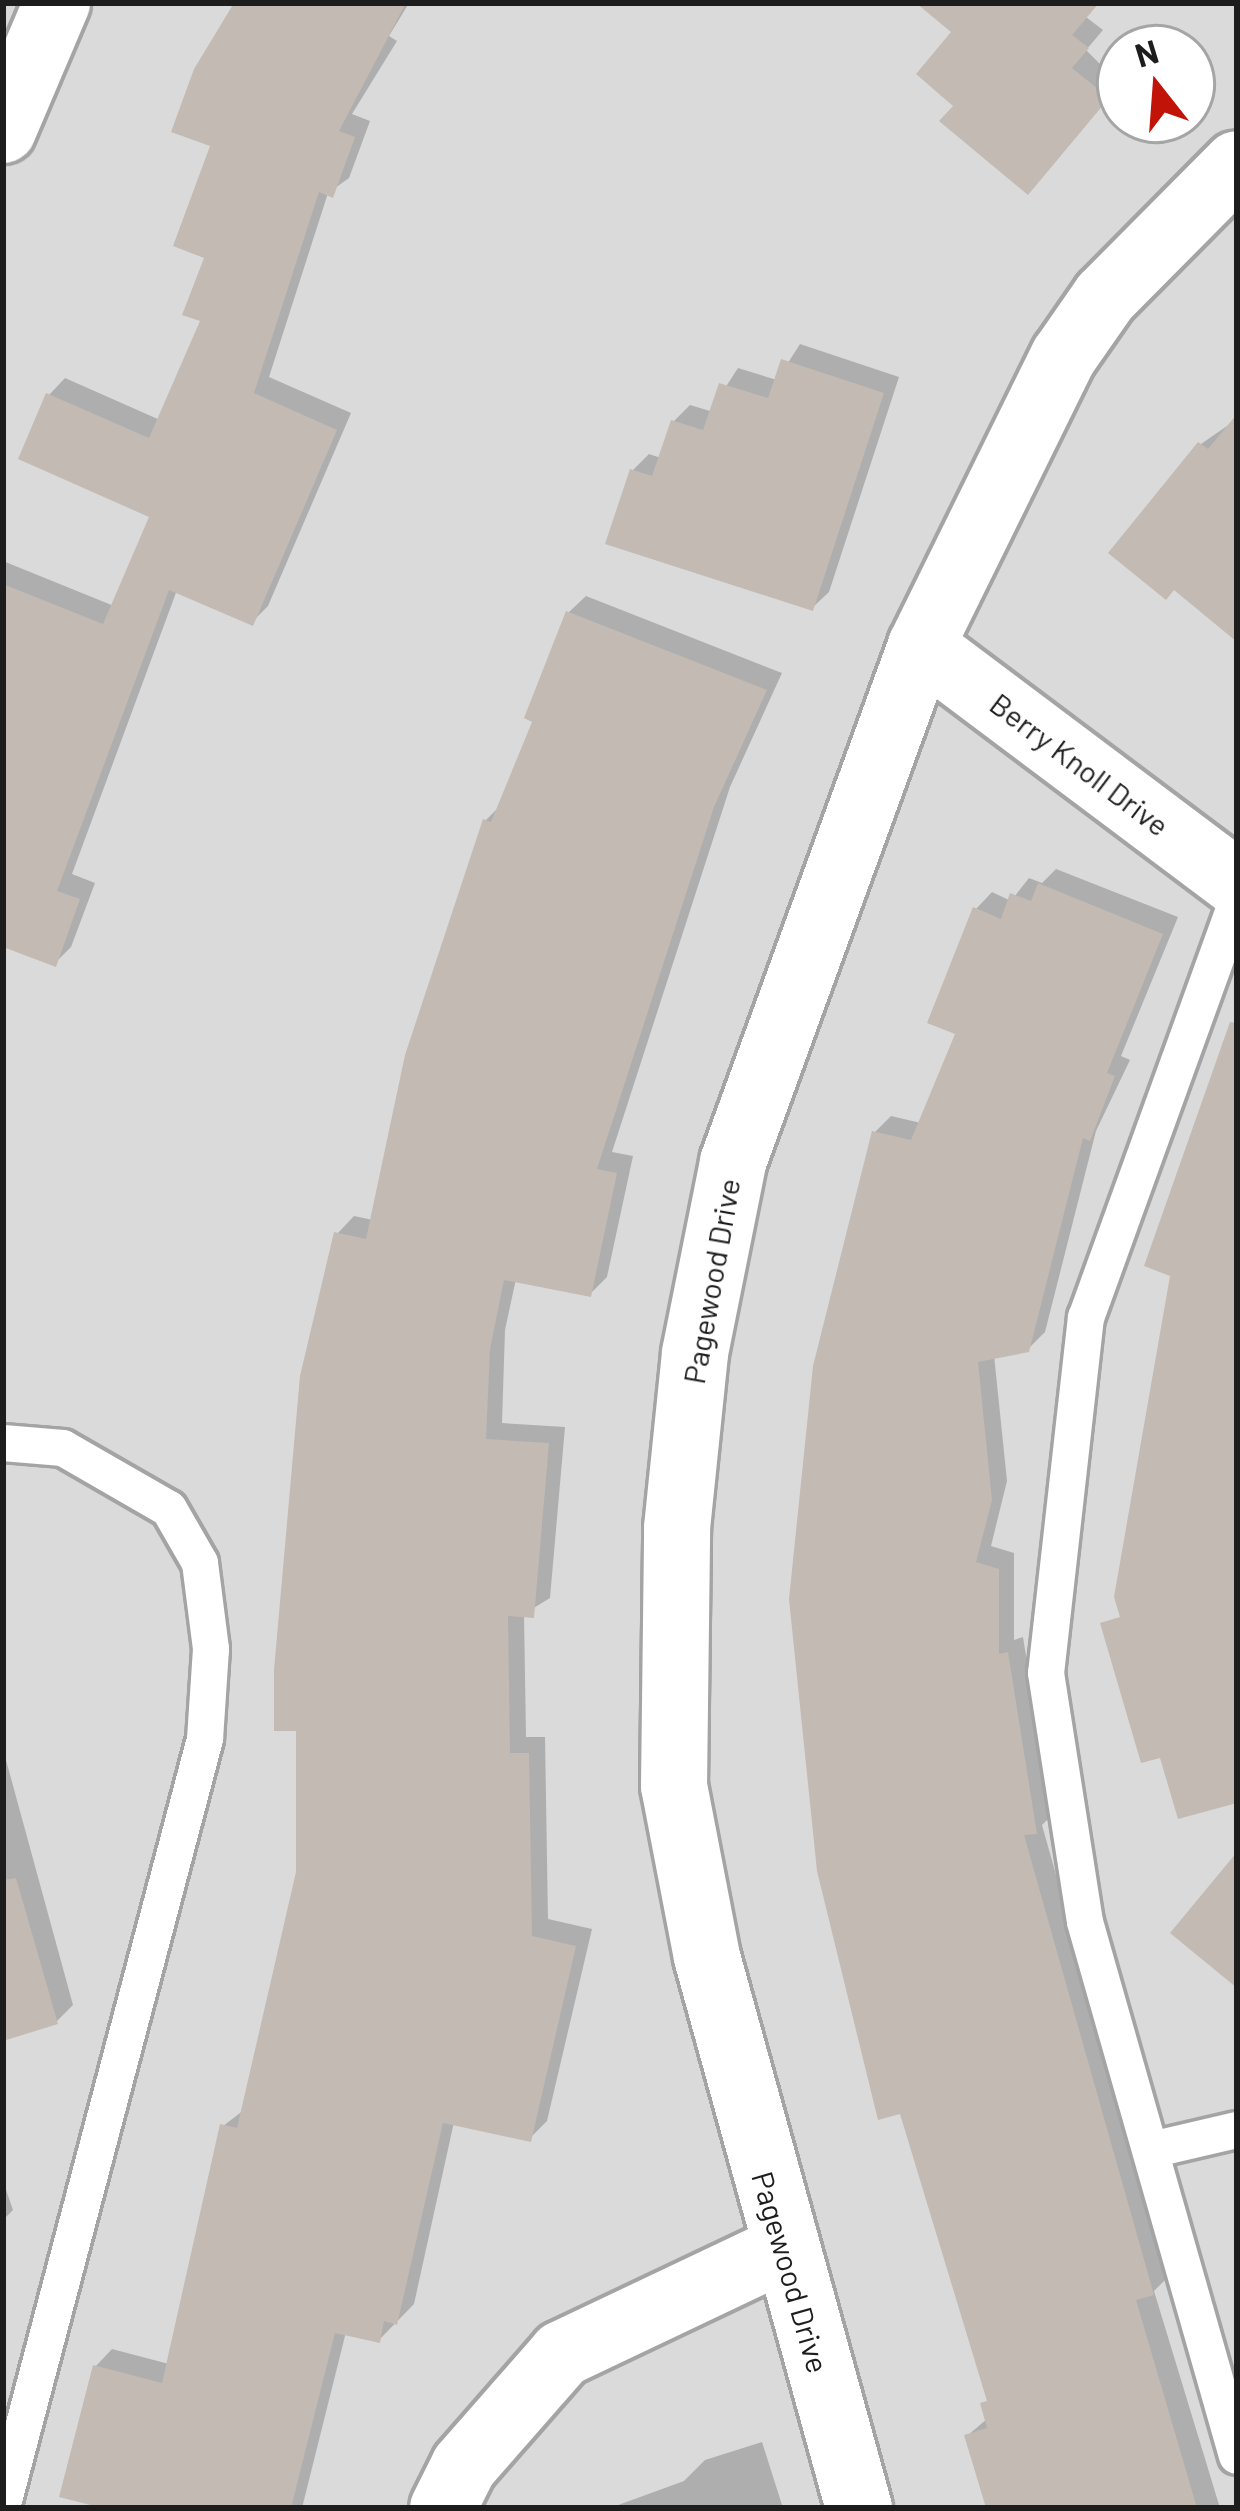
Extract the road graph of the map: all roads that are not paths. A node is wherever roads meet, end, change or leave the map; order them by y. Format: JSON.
{"nodes":[{"id":1,"x":56,"y":3,"type":"edge"},
{"id":2,"x":3,"y":130,"type":"edge"},
{"id":3,"x":1227,"y":193,"type":"edge"},
{"id":4,"x":921,"y":646,"type":"junction"},
{"id":5,"x":1237,"y":883,"type":"edge"},
{"id":6,"x":1237,"y":901,"type":"edge"},
{"id":7,"x":3,"y":1443,"type":"edge"},
{"id":8,"x":1237,"y":2130,"type":"edge"},
{"id":9,"x":1151,"y":2150,"type":"junction"},
{"id":10,"x":783,"y":2249,"type":"junction"},
{"id":11,"x":1237,"y":2456,"type":"edge"},
{"id":12,"x":3,"y":2504,"type":"edge"},
{"id":13,"x":442,"y":2508,"type":"edge"},
{"id":14,"x":859,"y":2508,"type":"edge"}],
"edges":[{"from":1,"to":2,"type":"street"},
{"from":3,"to":4,"type":"street","name":"Pagewood Drive"},
{"from":4,"to":5,"type":"street","name":"Berry Knoll Drive"},
{"from":4,"to":10,"type":"street","name":"Pagewood Drive"},
{"from":6,"to":9,"type":"lane"},
{"from":7,"to":12,"type":"lane"},
{"from":8,"to":9,"type":"lane"},
{"from":9,"to":11,"type":"lane"},
{"from":10,"to":13,"type":"street"},
{"from":10,"to":14,"type":"street","name":"Pagewood Drive"}]}
